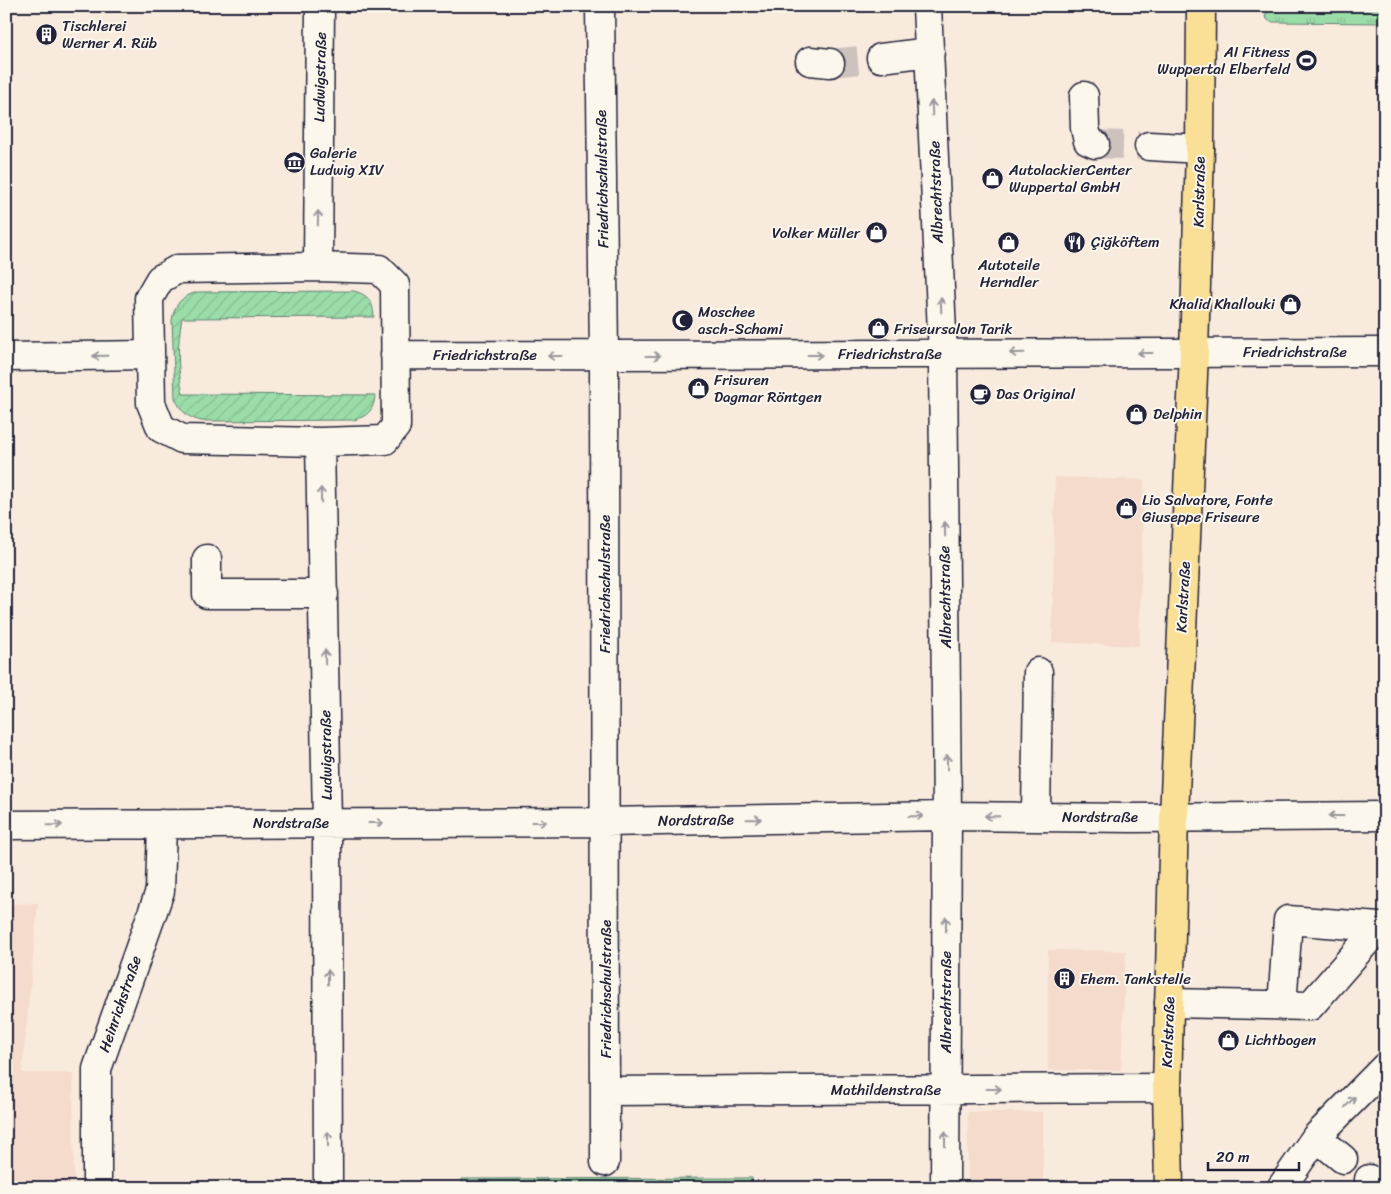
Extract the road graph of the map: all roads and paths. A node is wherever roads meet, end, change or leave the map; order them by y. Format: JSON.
{"nodes":[{"id":1,"x":320,"y":6,"type":"edge"},
{"id":2,"x":600,"y":6,"type":"edge"},
{"id":3,"x":927,"y":6,"type":"edge"},
{"id":4,"x":1201,"y":6,"type":"edge"},
{"id":5,"x":930,"y":52,"type":"junction"},
{"id":6,"x":881,"y":58,"type":"tunnel mouth"},
{"id":7,"x":1084,"y":96,"type":"dead end"},
{"id":8,"x":1095,"y":144,"type":"dead end"},
{"id":9,"x":1149,"y":146,"type":"tunnel mouth"},
{"id":10,"x":1200,"y":149,"type":"junction"},
{"id":11,"x":318,"y":267,"type":"junction"},
{"id":12,"x":1194,"y":352,"type":"junction"},
{"id":13,"x":1385,"y":352,"type":"edge"},
{"id":14,"x":943,"y":354,"type":"junction"},
{"id":15,"x":395,"y":355,"type":"junction"},
{"id":16,"x":149,"y":356,"type":"junction"},
{"id":17,"x":604,"y":356,"type":"junction"},
{"id":18,"x":6,"y":357,"type":"edge"},
{"id":19,"x":320,"y":442,"type":"junction"},
{"id":20,"x":207,"y":558,"type":"dead end"},
{"id":21,"x":324,"y":594,"type":"junction"},
{"id":22,"x":1038,"y":672,"type":"dead end"},
{"id":23,"x":947,"y":816,"type":"junction"},
{"id":24,"x":1385,"y":816,"type":"edge"},
{"id":25,"x":1036,"y":817,"type":"junction"},
{"id":26,"x":1174,"y":817,"type":"junction"},
{"id":27,"x":606,"y":822,"type":"junction"},
{"id":28,"x":327,"y":823,"type":"junction"},
{"id":29,"x":162,"y":824,"type":"junction"},
{"id":30,"x":6,"y":825,"type":"edge"},
{"id":31,"x":1169,"y":1003,"type":"junction"},
{"id":32,"x":1282,"y":1006,"type":"dead end"},
{"id":33,"x":1385,"y":1067,"type":"edge"},
{"id":34,"x":1167,"y":1088,"type":"junction"},
{"id":35,"x":945,"y":1090,"type":"junction"},
{"id":36,"x":606,"y":1091,"type":"junction"},
{"id":37,"x":1316,"y":1138,"type":"junction"},
{"id":38,"x":1343,"y":1159,"type":"dead end"},
{"id":39,"x":605,"y":1162,"type":"dead end"},
{"id":40,"x":97,"y":1188,"type":"edge"},
{"id":41,"x":328,"y":1188,"type":"edge"},
{"id":42,"x":945,"y":1188,"type":"edge"},
{"id":43,"x":1169,"y":1188,"type":"edge"},
{"id":44,"x":1281,"y":1188,"type":"edge"}],
"edges":[{"from":11,"to":1,"type":"street","name":"Ludwigstraße","one_way":true},
{"from":2,"to":17,"type":"street","name":"Friedrichschulstraße"},
{"from":3,"to":5,"type":"street","name":"Albrechtstraße"},
{"from":4,"to":10,"type":"main road","name":"Karlstraße"},
{"from":5,"to":6,"type":"street"},
{"from":14,"to":5,"type":"street","name":"Albrechtstraße","one_way":true},
{"from":7,"to":8,"type":"street"},
{"from":9,"to":10,"type":"street"},
{"from":10,"to":12,"type":"main road","name":"Karlstraße"},
{"from":11,"to":15,"type":"street"},
{"from":11,"to":16,"type":"street"},
{"from":12,"to":13,"type":"street","name":"Friedrichstraße"},
{"from":12,"to":14,"type":"street","name":"Friedrichstraße","one_way":true},
{"from":12,"to":26,"type":"main road","name":"Karlstraße"},
{"from":17,"to":14,"type":"street","name":"Friedrichstraße","one_way":true},
{"from":23,"to":14,"type":"street","name":"Albrechtstraße","one_way":true},
{"from":17,"to":15,"type":"street","name":"Friedrichstraße","one_way":true},
{"from":15,"to":19,"type":"street"},
{"from":16,"to":18,"type":"street","one_way":true},
{"from":16,"to":19,"type":"street"},
{"from":17,"to":27,"type":"street","name":"Friedrichschulstraße"},
{"from":21,"to":19,"type":"street","name":"Ludwigstraße","one_way":true},
{"from":20,"to":21,"type":"street"},
{"from":28,"to":21,"type":"street","name":"Ludwigstraße","one_way":true},
{"from":22,"to":25,"type":"street"},
{"from":25,"to":23,"type":"street","name":"Nordstraße","one_way":true},
{"from":27,"to":23,"type":"street","name":"Nordstraße","one_way":true},
{"from":35,"to":23,"type":"street","name":"Albrechtstraße","one_way":true},
{"from":24,"to":26,"type":"street","name":"Nordstraße","one_way":true},
{"from":25,"to":26,"type":"street","name":"Nordstraße"},
{"from":26,"to":31,"type":"main road","name":"Karlstraße"},
{"from":28,"to":27,"type":"street","name":"Nordstraße","one_way":true},
{"from":27,"to":36,"type":"street","name":"Friedrichschulstraße"},
{"from":28,"to":29,"type":"street","name":"Nordstraße"},
{"from":41,"to":28,"type":"street","name":"Ludwigstraße","one_way":true},
{"from":30,"to":29,"type":"street","name":"Nordstraße","one_way":true},
{"from":29,"to":40,"type":"street","name":"Heinrichstraße"},
{"from":31,"to":32,"type":"street"},
{"from":31,"to":34,"type":"main road","name":"Karlstraße"},
{"from":37,"to":33,"type":"street","one_way":true},
{"from":35,"to":34,"type":"street","name":"Mathildenstraße","one_way":true},
{"from":34,"to":43,"type":"main road","name":"Karlstraße"},
{"from":35,"to":36,"type":"street","name":"Mathildenstraße"},
{"from":42,"to":35,"type":"street","name":"Albrechtstraße","one_way":true},
{"from":36,"to":39,"type":"street","name":"Friedrichschulstraße"},
{"from":37,"to":38,"type":"street"},
{"from":37,"to":44,"type":"street"}]}
